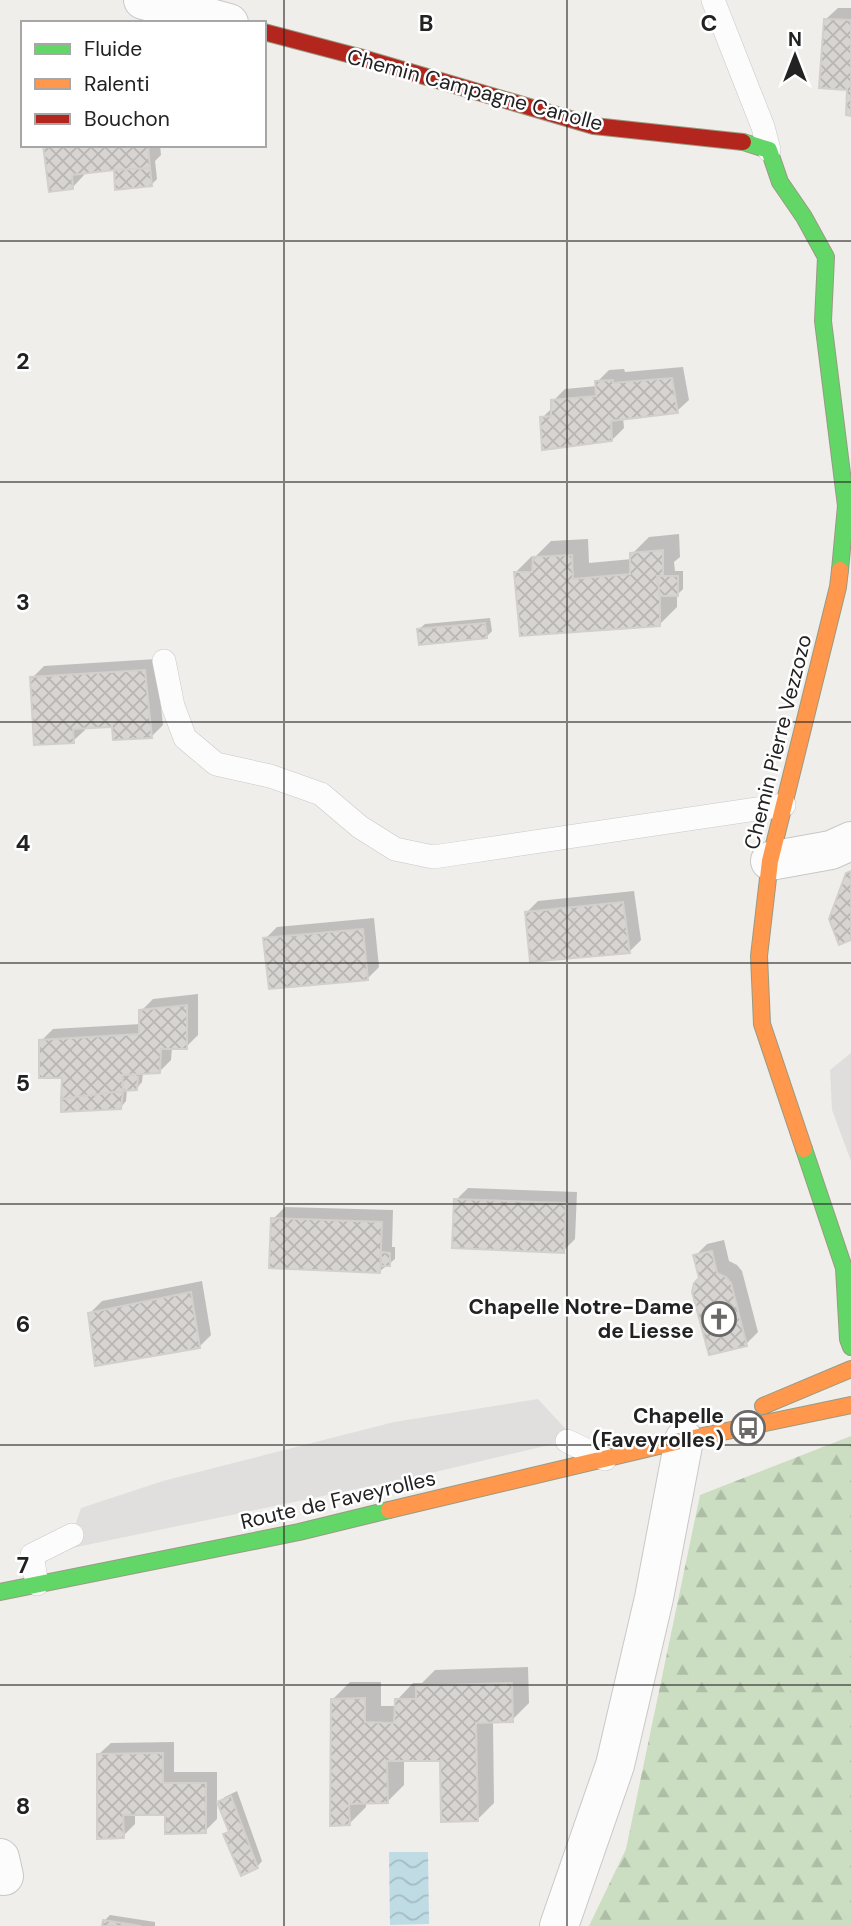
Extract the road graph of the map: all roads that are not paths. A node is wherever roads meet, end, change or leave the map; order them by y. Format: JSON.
{"nodes":[{"id":1,"x":143,"y":0,"type":"edge"},
{"id":2,"x":713,"y":0,"type":"edge"},
{"id":3,"x":222,"y":21,"type":"edge"},
{"id":4,"x":266,"y":33,"type":"edge"},
{"id":5,"x":769,"y":150,"type":"junction"},
{"id":6,"x":839,"y":256,"type":"edge"},
{"id":7,"x":164,"y":661,"type":"dead end"},
{"id":8,"x":784,"y":805,"type":"junction"},
{"id":9,"x":851,"y":841,"type":"edge"},
{"id":10,"x":770,"y":861,"type":"junction"},
{"id":11,"x":847,"y":1266,"type":"edge"},
{"id":12,"x":851,"y":1348,"type":"edge"},
{"id":13,"x":851,"y":1369,"type":"edge"},
{"id":14,"x":851,"y":1405,"type":"edge"},
{"id":15,"x":684,"y":1440,"type":"junction"},
{"id":16,"x":567,"y":1441,"type":"dead end"},
{"id":17,"x":605,"y":1459,"type":"junction"},
{"id":18,"x":72,"y":1535,"type":"dead end"},
{"id":19,"x":37,"y":1584,"type":"junction"},
{"id":20,"x":0,"y":1592,"type":"edge"},
{"id":21,"x":559,"y":1926,"type":"edge"}],
"edges":[{"from":1,"to":3,"type":"street"},
{"from":2,"to":5,"type":"lane"},
{"from":4,"to":5,"type":"street","name":"Chemin Campagne Canolle"},
{"from":5,"to":6,"type":"street","name":"Chemin Pierre Vezzozo"},
{"from":6,"to":8,"type":"street","name":"Chemin Pierre Vezzozo"},
{"from":7,"to":8,"type":"lane"},
{"from":8,"to":10,"type":"street","name":"Chemin Pierre Vezzozo"},
{"from":9,"to":10,"type":"street"},
{"from":10,"to":11,"type":"street","name":"Chemin Pierre Vezzozo"},
{"from":11,"to":12,"type":"street","name":"Chemin Pierre Vezzozo"},
{"from":13,"to":15,"type":"street","name":"Route de Faveyrolles"},
{"from":14,"to":15,"type":"street","name":"Route de Faveyrolles"},
{"from":15,"to":17,"type":"street","name":"Route de Faveyrolles"},
{"from":15,"to":21,"type":"street"},
{"from":16,"to":17,"type":"lane"},
{"from":17,"to":19,"type":"street","name":"Route de Faveyrolles"},
{"from":18,"to":19,"type":"lane"},
{"from":19,"to":20,"type":"street","name":"Route de Faveyrolles"}]}
